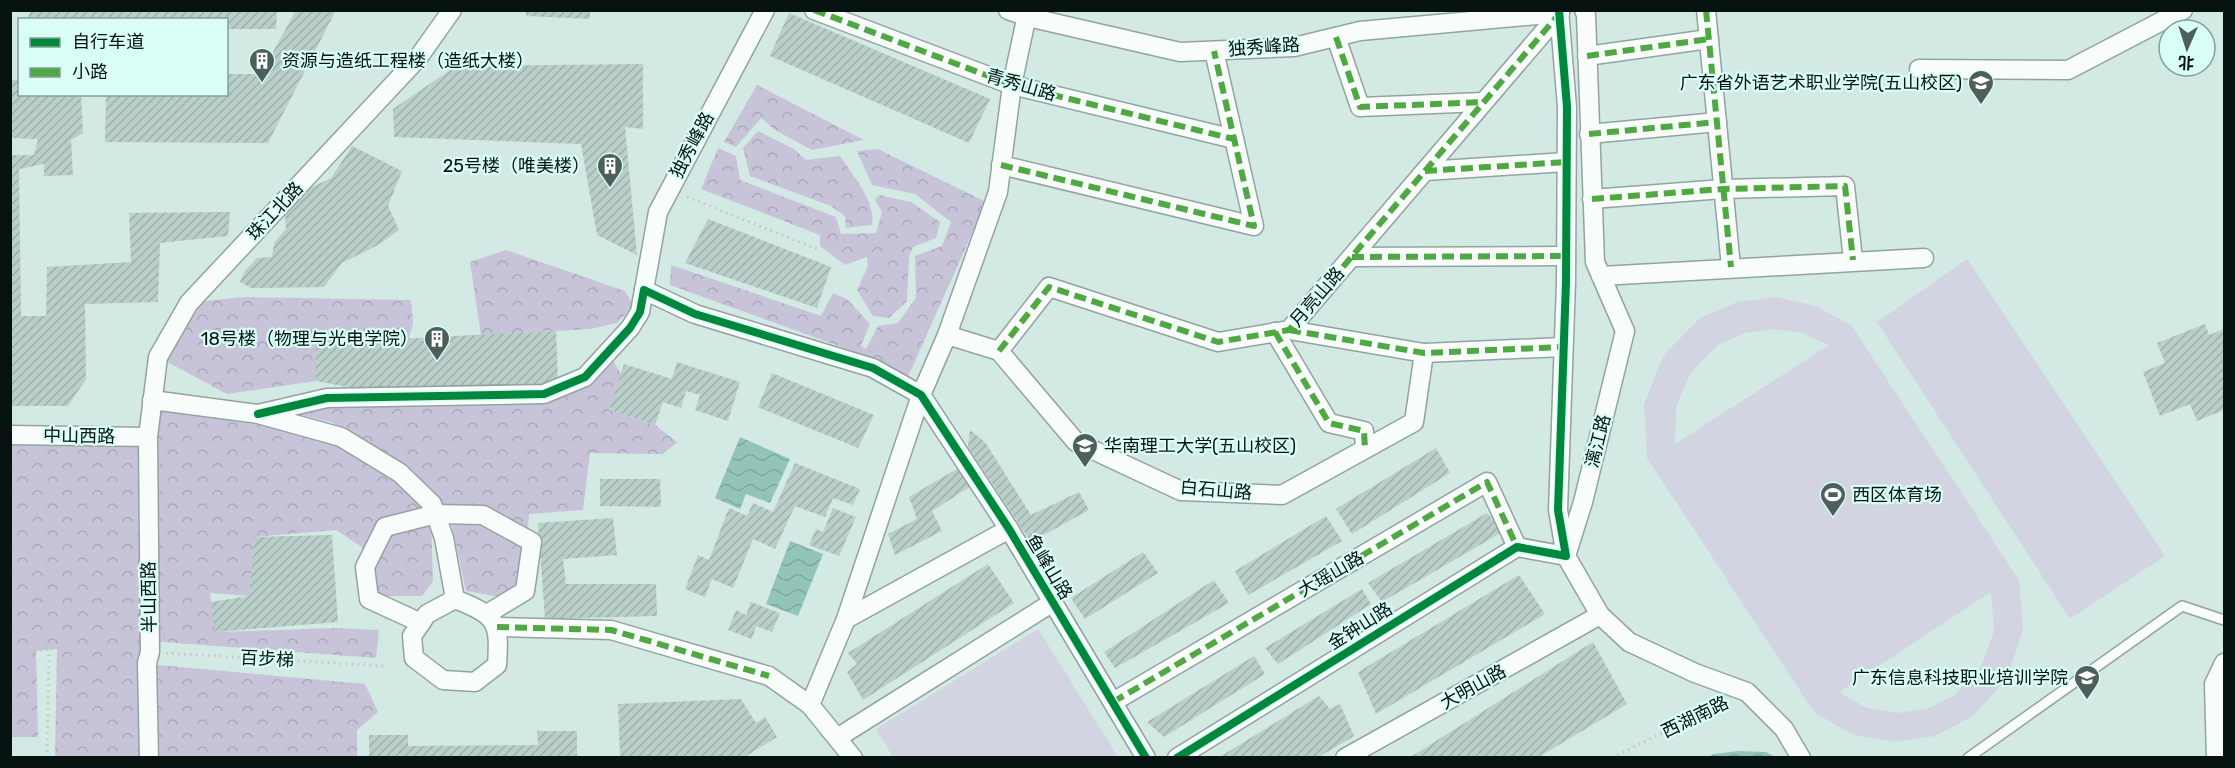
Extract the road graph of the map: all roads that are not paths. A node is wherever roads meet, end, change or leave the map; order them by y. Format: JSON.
{"nodes":[{"id":1,"x":452,"y":10,"type":"edge"},
{"id":2,"x":765,"y":10,"type":"edge"},
{"id":3,"x":814,"y":10,"type":"edge"},
{"id":4,"x":1008,"y":10,"type":"edge"},
{"id":5,"x":1584,"y":10,"type":"edge"},
{"id":6,"x":1707,"y":10,"type":"edge"},
{"id":7,"x":2183,"y":10,"type":"edge"},
{"id":8,"x":1560,"y":12,"type":"edge"},
{"id":9,"x":1028,"y":14,"type":"edge"},
{"id":10,"x":1430,"y":18,"type":"edge"},
{"id":11,"x":1336,"y":37,"type":"junction"},
{"id":12,"x":1709,"y":39,"type":"junction"},
{"id":13,"x":1214,"y":51,"type":"junction"},
{"id":14,"x":1587,"y":56,"type":"junction"},
{"id":15,"x":1919,"y":69,"type":"dead end"},
{"id":16,"x":1012,"y":85,"type":"junction"},
{"id":17,"x":1483,"y":102,"type":"junction"},
{"id":18,"x":1717,"y":122,"type":"junction"},
{"id":19,"x":1589,"y":134,"type":"junction"},
{"id":20,"x":1234,"y":139,"type":"junction"},
{"id":21,"x":1566,"y":162,"type":"junction"},
{"id":22,"x":1000,"y":165,"type":"junction"},
{"id":23,"x":1425,"y":171,"type":"junction"},
{"id":24,"x":1724,"y":189,"type":"junction"},
{"id":25,"x":1592,"y":199,"type":"junction"},
{"id":26,"x":1566,"y":256,"type":"junction"},
{"id":27,"x":1352,"y":257,"type":"junction"},
{"id":28,"x":1924,"y":258,"type":"dead end"},
{"id":29,"x":1853,"y":260,"type":"junction"},
{"id":30,"x":1731,"y":267,"type":"junction"},
{"id":31,"x":1601,"y":276,"type":"junction"},
{"id":32,"x":644,"y":290,"type":"junction"},
{"id":33,"x":1282,"y":331,"type":"junction"},
{"id":34,"x":947,"y":335,"type":"junction"},
{"id":35,"x":1563,"y":347,"type":"junction"},
{"id":36,"x":999,"y":351,"type":"junction"},
{"id":37,"x":1424,"y":353,"type":"junction"},
{"id":38,"x":921,"y":395,"type":"junction"},
{"id":39,"x":152,"y":400,"type":"junction"},
{"id":40,"x":258,"y":414,"type":"junction"},
{"id":41,"x":10,"y":435,"type":"edge"},
{"id":42,"x":148,"y":437,"type":"junction"},
{"id":43,"x":1365,"y":449,"type":"junction"},
{"id":44,"x":436,"y":514,"type":"junction"},
{"id":45,"x":1009,"y":530,"type":"junction"},
{"id":46,"x":1517,"y":547,"type":"junction"},
{"id":47,"x":1566,"y":556,"type":"junction"},
{"id":48,"x":455,"y":599,"type":"junction"},
{"id":49,"x":1053,"y":602,"type":"junction"},
{"id":50,"x":1600,"y":615,"type":"junction"},
{"id":51,"x":846,"y":619,"type":"junction"},
{"id":52,"x":492,"y":620,"type":"junction"},
{"id":53,"x":2224,"y":620,"type":"edge"},
{"id":54,"x":421,"y":623,"type":"junction"},
{"id":55,"x":2224,"y":663,"type":"edge"},
{"id":56,"x":1113,"y":702,"type":"junction"},
{"id":57,"x":810,"y":705,"type":"junction"},
{"id":58,"x":837,"y":738,"type":"junction"},
{"id":59,"x":149,"y":758,"type":"edge"},
{"id":60,"x":853,"y":758,"type":"edge"},
{"id":61,"x":1146,"y":758,"type":"edge"},
{"id":62,"x":1177,"y":758,"type":"edge"},
{"id":63,"x":1345,"y":758,"type":"edge"},
{"id":64,"x":1801,"y":758,"type":"edge"},
{"id":65,"x":1968,"y":758,"type":"edge"},
{"id":66,"x":2216,"y":758,"type":"edge"}],
"edges":[{"from":1,"to":39,"type":"street","name":"珠江北路"},
{"from":2,"to":32,"type":"street","name":"独秀峰路"},
{"from":3,"to":16,"type":"street","name":"青秀山路"},
{"from":4,"to":9,"type":"street","name":"独秀峰路"},
{"from":5,"to":14,"type":"street","name":"漓江路"},
{"from":6,"to":12,"type":"street"},
{"from":7,"to":15,"type":"street"},
{"from":8,"to":10,"type":"street","name":"独秀峰路"},
{"from":8,"to":17,"type":"street","name":"月亮山路"},
{"from":8,"to":21,"type":"street"},
{"from":9,"to":13,"type":"street","name":"独秀峰路"},
{"from":9,"to":16,"type":"street"},
{"from":10,"to":11,"type":"street","name":"独秀峰路"},
{"from":11,"to":13,"type":"street","name":"独秀峰路"},
{"from":11,"to":17,"type":"street"},
{"from":12,"to":14,"type":"street"},
{"from":12,"to":18,"type":"street"},
{"from":13,"to":20,"type":"street"},
{"from":14,"to":19,"type":"street","name":"漓江路"},
{"from":16,"to":20,"type":"street","name":"青秀山路"},
{"from":16,"to":22,"type":"street"},
{"from":17,"to":23,"type":"street","name":"月亮山路"},
{"from":18,"to":19,"type":"street"},
{"from":18,"to":24,"type":"street"},
{"from":19,"to":25,"type":"street","name":"漓江路"},
{"from":20,"to":22,"type":"street"},
{"from":21,"to":23,"type":"street"},
{"from":21,"to":26,"type":"street"},
{"from":22,"to":34,"type":"street"},
{"from":23,"to":27,"type":"street","name":"月亮山路"},
{"from":24,"to":25,"type":"street"},
{"from":24,"to":29,"type":"street"},
{"from":24,"to":30,"type":"street"},
{"from":25,"to":31,"type":"street","name":"漓江路"},
{"from":26,"to":27,"type":"street"},
{"from":26,"to":35,"type":"street"},
{"from":27,"to":33,"type":"street","name":"月亮山路"},
{"from":28,"to":29,"type":"street"},
{"from":29,"to":30,"type":"street"},
{"from":30,"to":31,"type":"street"},
{"from":31,"to":47,"type":"street","name":"漓江路"},
{"from":32,"to":38,"type":"street"},
{"from":32,"to":40,"type":"street","name":"独秀峰路"},
{"from":33,"to":36,"type":"street","name":"月亮山路"},
{"from":33,"to":37,"type":"street"},
{"from":33,"to":43,"type":"street"},
{"from":34,"to":36,"type":"street"},
{"from":34,"to":38,"type":"street"},
{"from":35,"to":37,"type":"street"},
{"from":35,"to":47,"type":"street"},
{"from":36,"to":43,"type":"street","name":"白石山路"},
{"from":37,"to":43,"type":"street","name":"白石山路"},
{"from":38,"to":45,"type":"street","name":"鱼峰山路"},
{"from":38,"to":51,"type":"street"},
{"from":39,"to":40,"type":"street"},
{"from":39,"to":42,"type":"street","name":"珠江北路"},
{"from":40,"to":44,"type":"street"},
{"from":41,"to":42,"type":"street","name":"中山西路"},
{"from":42,"to":59,"type":"street","name":"半山西路"},
{"from":44,"to":48,"type":"street"},
{"from":44,"to":52,"type":"street"},
{"from":44,"to":54,"type":"street"},
{"from":45,"to":49,"type":"street","name":"鱼峰山路"},
{"from":45,"to":51,"type":"street"},
{"from":46,"to":47,"type":"street"},
{"from":46,"to":56,"type":"street","name":"大瑶山路"},
{"from":46,"to":62,"type":"street","name":"金钟山路"},
{"from":47,"to":50,"type":"street"},
{"from":48,"to":52,"type":"street"},
{"from":48,"to":54,"type":"street"},
{"from":49,"to":56,"type":"street","name":"鱼峰山路"},
{"from":49,"to":58,"type":"street"},
{"from":50,"to":63,"type":"street","name":"大明山路"},
{"from":50,"to":64,"type":"street"},
{"from":51,"to":57,"type":"street"},
{"from":52,"to":54,"type":"street"},
{"from":52,"to":57,"type":"street"},
{"from":53,"to":65,"type":"lane"},
{"from":55,"to":66,"type":"street"},
{"from":56,"to":61,"type":"street","name":"鱼峰山路"},
{"from":57,"to":58,"type":"street"},
{"from":58,"to":60,"type":"street"}]}
